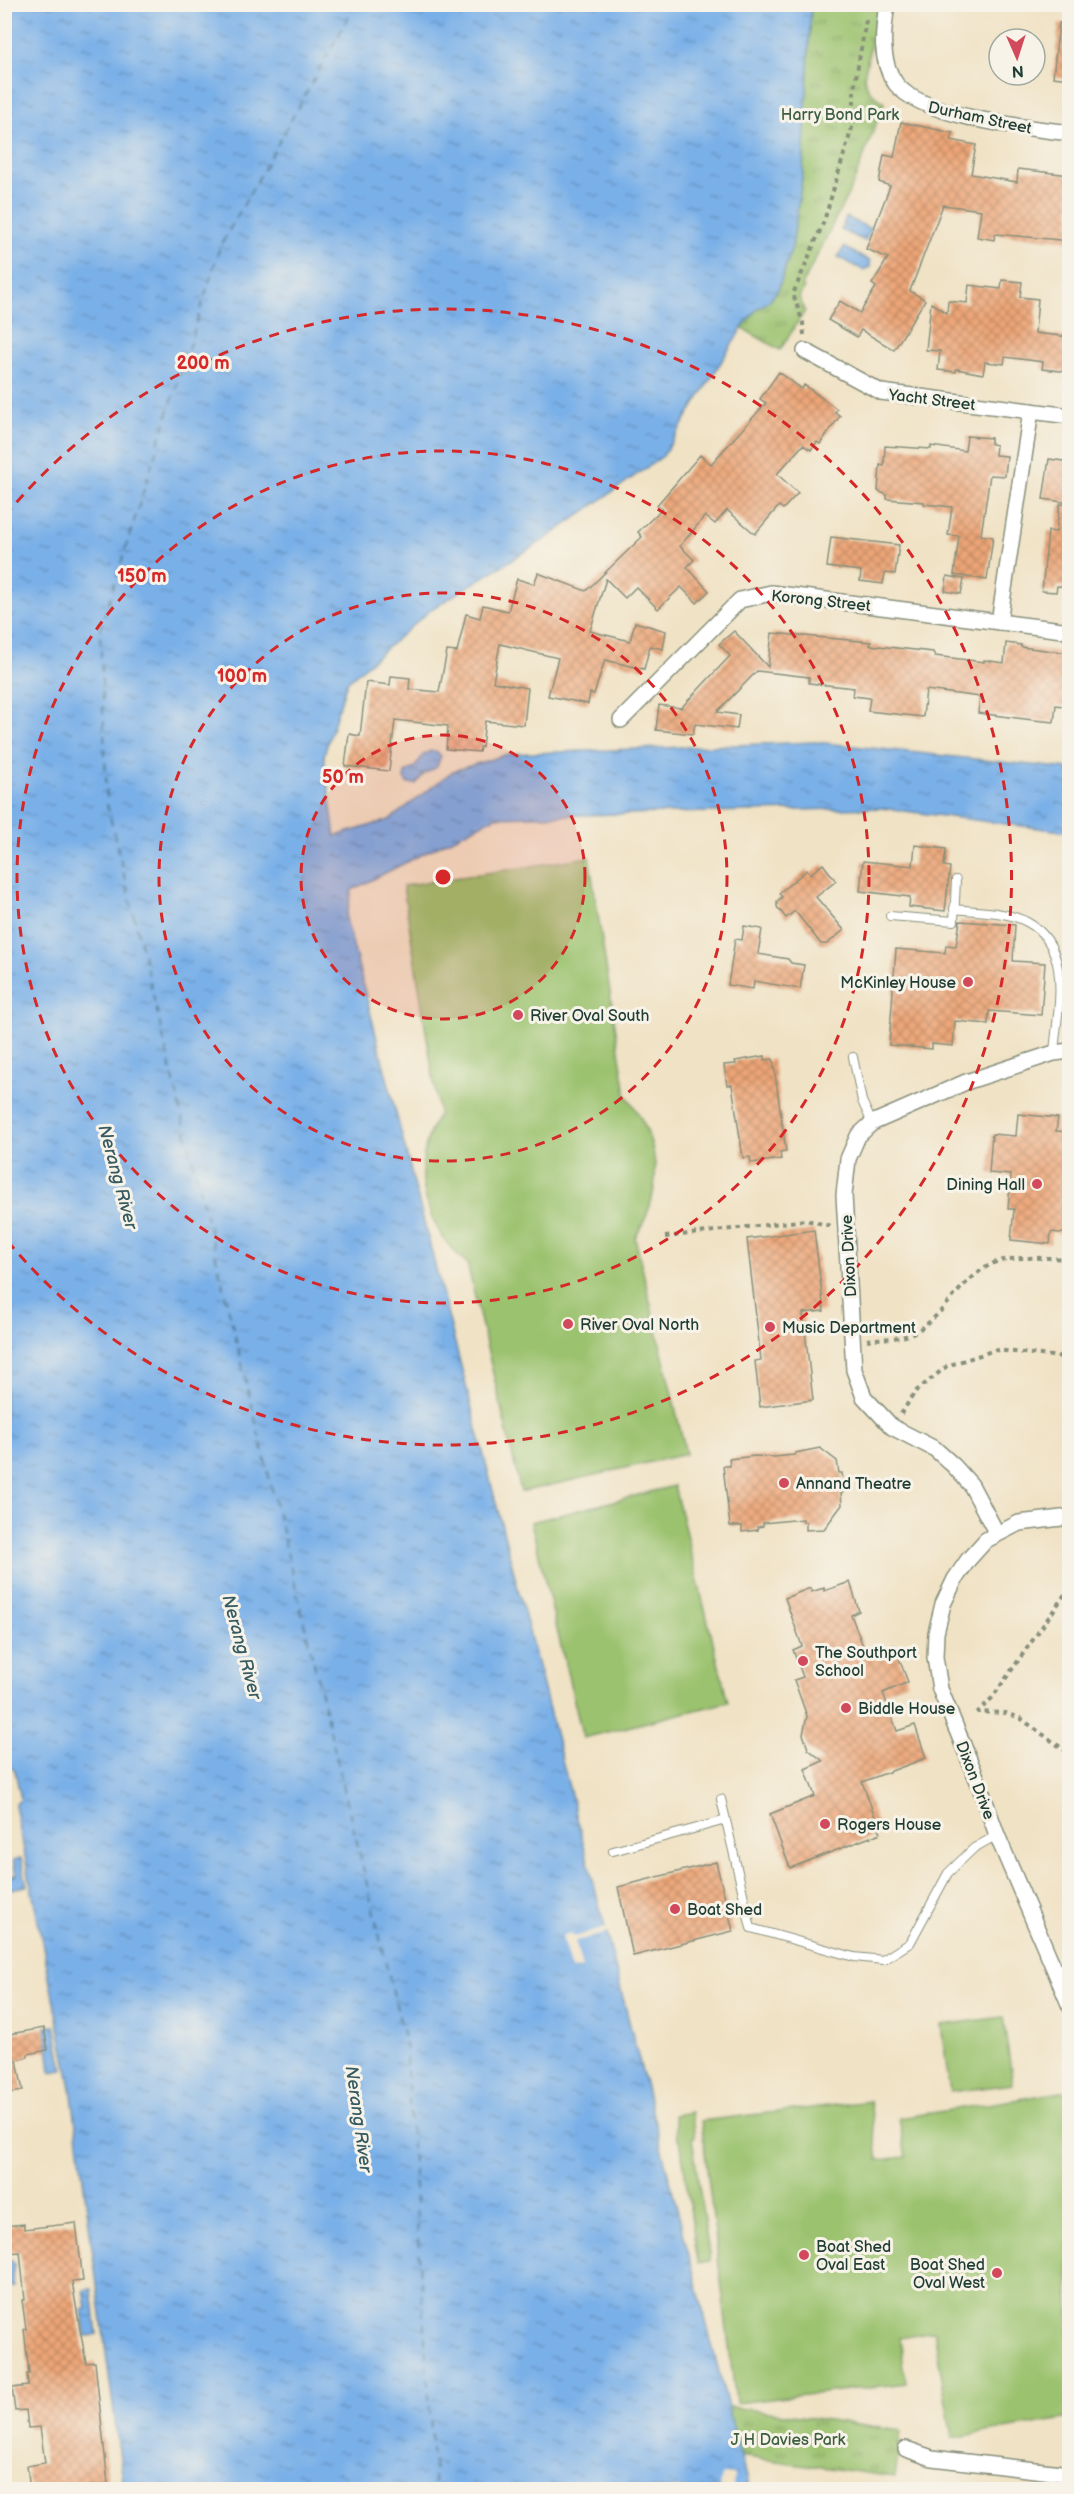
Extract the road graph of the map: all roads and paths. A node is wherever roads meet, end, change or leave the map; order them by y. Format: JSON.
{"nodes":[{"id":1,"x":887,"y":4,"type":"edge"},
{"id":2,"x":867,"y":15,"type":"dead end"},
{"id":3,"x":1070,"y":133,"type":"edge"},
{"id":4,"x":806,"y":351,"type":"joint"},
{"id":5,"x":1031,"y":411,"type":"junction"},
{"id":6,"x":1070,"y":416,"type":"edge"},
{"id":7,"x":999,"y":622,"type":"junction"},
{"id":8,"x":1070,"y":631,"type":"edge"},
{"id":9,"x":621,"y":720,"type":"dead end"},
{"id":10,"x":956,"y":880,"type":"dead end"},
{"id":11,"x":954,"y":909,"type":"junction"},
{"id":12,"x":890,"y":916,"type":"dead end"},
{"id":13,"x":1062,"y":1052,"type":"edge"},
{"id":14,"x":852,"y":1057,"type":"dead end"},
{"id":15,"x":872,"y":1123,"type":"junction"},
{"id":16,"x":846,"y":1227,"type":"junction"},
{"id":17,"x":665,"y":1238,"type":"dead end"},
{"id":18,"x":1070,"y":1259,"type":"edge"},
{"id":19,"x":853,"y":1341,"type":"junction"},
{"id":20,"x":1070,"y":1358,"type":"edge"},
{"id":21,"x":892,"y":1427,"type":"junction"},
{"id":22,"x":1070,"y":1517,"type":"edge"},
{"id":23,"x":996,"y":1534,"type":"junction"},
{"id":24,"x":1070,"y":1587,"type":"edge"},
{"id":25,"x":1070,"y":1754,"type":"edge"},
{"id":26,"x":721,"y":1799,"type":"dead end"},
{"id":27,"x":726,"y":1820,"type":"junction"},
{"id":28,"x":997,"y":1835,"type":"junction"},
{"id":29,"x":613,"y":1851,"type":"dead end"},
{"id":30,"x":1070,"y":2006,"type":"edge"},
{"id":31,"x":906,"y":2449,"type":"dead end"},
{"id":32,"x":1070,"y":2474,"type":"edge"}],
"edges":[{"from":1,"to":3,"type":"street","name":"Durham Street"},
{"from":2,"to":4,"type":"path"},
{"from":4,"to":5,"type":"street","name":"Yacht Street"},
{"from":5,"to":6,"type":"street","name":"Yacht Street"},
{"from":5,"to":7,"type":"street"},
{"from":7,"to":8,"type":"street","name":"Korong Street"},
{"from":7,"to":9,"type":"street","name":"Korong Street"},
{"from":10,"to":11,"type":"lane"},
{"from":11,"to":12,"type":"lane"},
{"from":11,"to":13,"type":"lane"},
{"from":13,"to":15,"type":"street","name":"Dixon Drive"},
{"from":14,"to":15,"type":"lane"},
{"from":15,"to":16,"type":"street","name":"Dixon Drive"},
{"from":16,"to":17,"type":"path"},
{"from":16,"to":19,"type":"street","name":"Dixon Drive"},
{"from":18,"to":19,"type":"path"},
{"from":19,"to":21,"type":"street","name":"Dixon Drive"},
{"from":20,"to":21,"type":"path"},
{"from":21,"to":23,"type":"street","name":"Dixon Drive"},
{"from":22,"to":23,"type":"street"},
{"from":23,"to":28,"type":"street","name":"Dixon Drive"},
{"from":24,"to":25,"type":"path"},
{"from":26,"to":27,"type":"lane"},
{"from":27,"to":28,"type":"lane"},
{"from":27,"to":29,"type":"lane"},
{"from":28,"to":30,"type":"street","name":"Dixon Drive"},
{"from":31,"to":32,"type":"street"}]}
